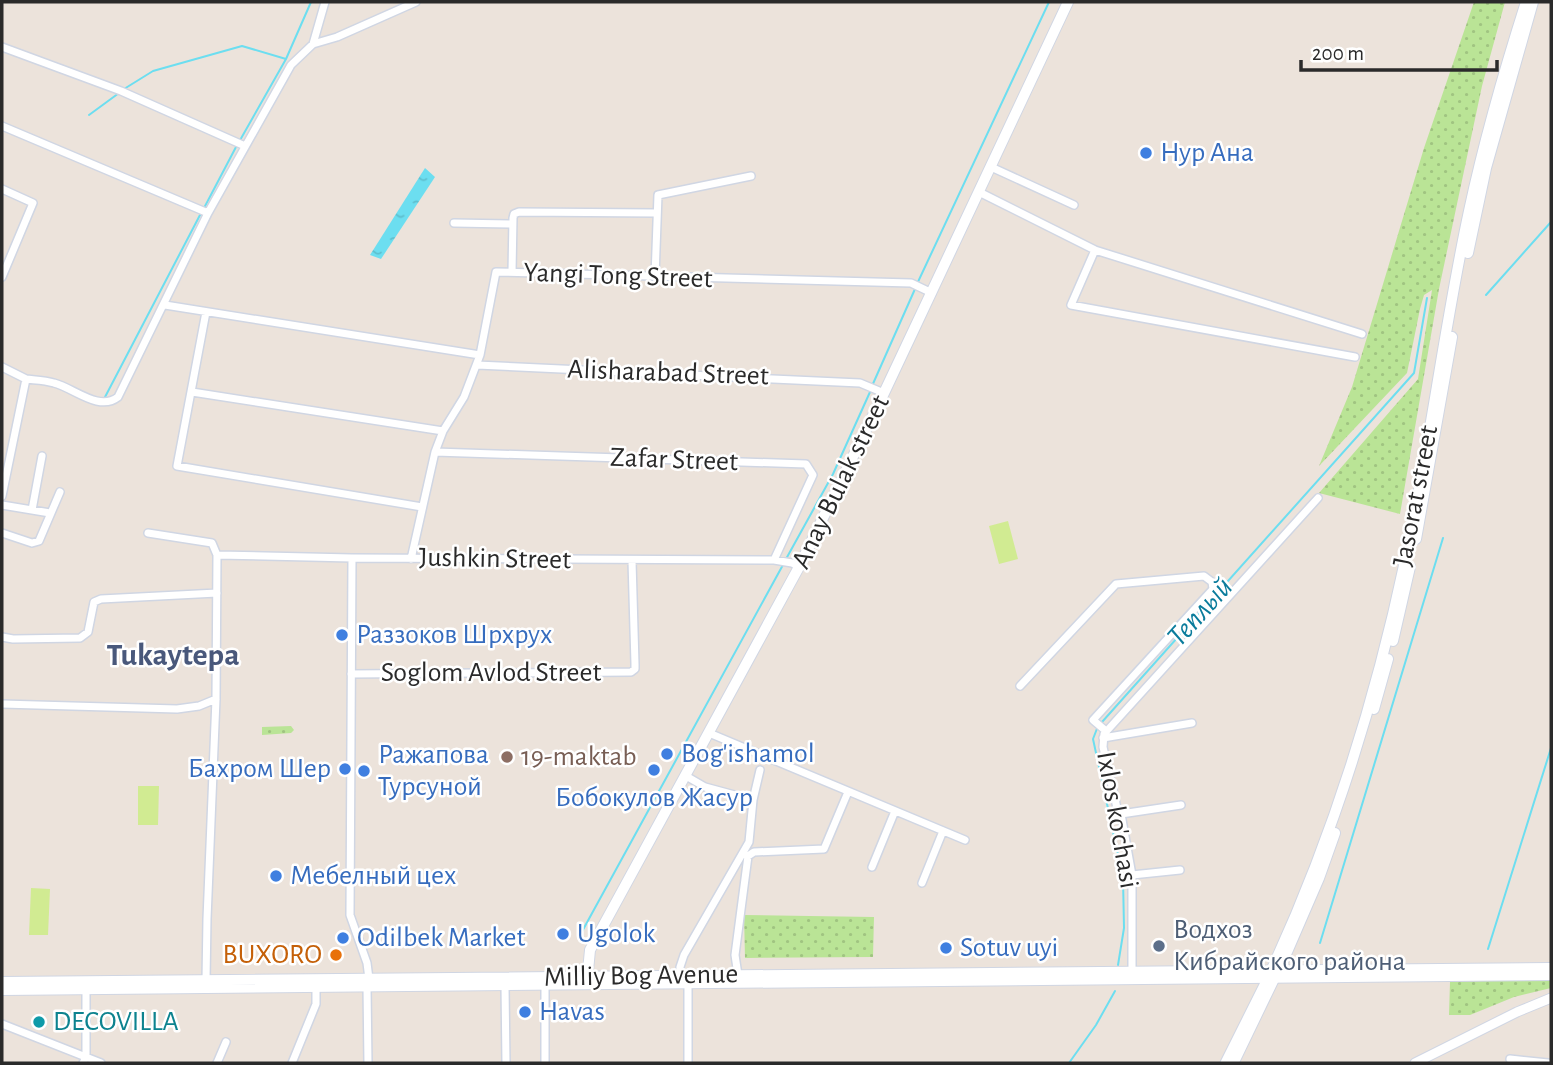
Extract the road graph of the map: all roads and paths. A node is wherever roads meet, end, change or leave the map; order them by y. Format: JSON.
{"nodes":[{"id":1,"x":325,"y":2,"type":"edge"},
{"id":2,"x":416,"y":2,"type":"edge"},
{"id":3,"x":1068,"y":2,"type":"edge"},
{"id":4,"x":1526,"y":2,"type":"edge"},
{"id":5,"x":1533,"y":2,"type":"edge"},
{"id":6,"x":313,"y":44,"type":"junction"},
{"id":7,"x":2,"y":47,"type":"edge"},
{"id":8,"x":2,"y":125,"type":"edge"},
{"id":9,"x":245,"y":146,"type":"junction"},
{"id":10,"x":991,"y":167,"type":"junction"},
{"id":11,"x":751,"y":176,"type":"dead end"},
{"id":12,"x":2,"y":189,"type":"edge"},
{"id":13,"x":979,"y":192,"type":"junction"},
{"id":14,"x":1074,"y":205,"type":"dead end"},
{"id":15,"x":204,"y":211,"type":"junction"},
{"id":16,"x":657,"y":213,"type":"junction"},
{"id":17,"x":454,"y":223,"type":"dead end"},
{"id":18,"x":513,"y":224,"type":"junction"},
{"id":19,"x":1095,"y":250,"type":"junction"},
{"id":20,"x":512,"y":272,"type":"junction"},
{"id":21,"x":2,"y":277,"type":"edge"},
{"id":22,"x":654,"y":277,"type":"junction"},
{"id":23,"x":929,"y":291,"type":"junction"},
{"id":24,"x":164,"y":304,"type":"junction"},
{"id":25,"x":206,"y":312,"type":"junction"},
{"id":26,"x":1362,"y":334,"type":"dead end"},
{"id":27,"x":480,"y":355,"type":"junction"},
{"id":28,"x":1354,"y":357,"type":"dead end"},
{"id":29,"x":477,"y":365,"type":"junction"},
{"id":30,"x":2,"y":367,"type":"edge"},
{"id":31,"x":26,"y":379,"type":"junction"},
{"id":32,"x":192,"y":392,"type":"junction"},
{"id":33,"x":881,"y":392,"type":"junction"},
{"id":34,"x":443,"y":431,"type":"junction"},
{"id":35,"x":435,"y":452,"type":"junction"},
{"id":36,"x":42,"y":456,"type":"dead end"},
{"id":37,"x":60,"y":492,"type":"dead end"},
{"id":38,"x":2,"y":496,"type":"edge"},
{"id":39,"x":1318,"y":498,"type":"dead end"},
{"id":40,"x":2,"y":505,"type":"edge"},
{"id":41,"x":422,"y":507,"type":"junction"},
{"id":42,"x":32,"y":510,"type":"junction"},
{"id":43,"x":50,"y":513,"type":"junction"},
{"id":44,"x":2,"y":533,"type":"edge"},
{"id":45,"x":148,"y":533,"type":"dead end"},
{"id":46,"x":217,"y":555,"type":"junction"},
{"id":47,"x":352,"y":558,"type":"junction"},
{"id":48,"x":411,"y":559,"type":"junction"},
{"id":49,"x":774,"y":560,"type":"junction"},
{"id":50,"x":632,"y":561,"type":"junction"},
{"id":51,"x":796,"y":565,"type":"junction"},
{"id":52,"x":217,"y":593,"type":"junction"},
{"id":53,"x":2,"y":637,"type":"edge"},
{"id":54,"x":351,"y":674,"type":"junction"},
{"id":55,"x":1020,"y":686,"type":"dead end"},
{"id":56,"x":216,"y":699,"type":"junction"},
{"id":57,"x":2,"y":704,"type":"edge"},
{"id":58,"x":1192,"y":723,"type":"dead end"},
{"id":59,"x":1100,"y":729,"type":"junction"},
{"id":60,"x":709,"y":733,"type":"junction"},
{"id":61,"x":760,"y":770,"type":"dead end"},
{"id":62,"x":686,"y":776,"type":"junction"},
{"id":63,"x":848,"y":792,"type":"junction"},
{"id":64,"x":753,"y":800,"type":"junction"},
{"id":65,"x":1181,"y":805,"type":"dead end"},
{"id":66,"x":895,"y":811,"type":"junction"},
{"id":67,"x":1121,"y":814,"type":"junction"},
{"id":68,"x":943,"y":831,"type":"junction"},
{"id":69,"x":965,"y":840,"type":"dead end"},
{"id":70,"x":872,"y":867,"type":"dead end"},
{"id":71,"x":1180,"y":870,"type":"dead end"},
{"id":72,"x":1132,"y":875,"type":"junction"},
{"id":73,"x":922,"y":883,"type":"dead end"},
{"id":74,"x":1551,"y":968,"type":"edge"},
{"id":75,"x":1132,"y":972,"type":"junction"},
{"id":76,"x":1273,"y":974,"type":"junction"},
{"id":77,"x":738,"y":975,"type":"junction"},
{"id":78,"x":1551,"y":975,"type":"edge"},
{"id":79,"x":680,"y":976,"type":"junction"},
{"id":80,"x":828,"y":979,"type":"junction"},
{"id":81,"x":206,"y":980,"type":"junction"},
{"id":82,"x":587,"y":981,"type":"junction"},
{"id":83,"x":2,"y":982,"type":"edge"},
{"id":84,"x":368,"y":983,"type":"junction"},
{"id":85,"x":272,"y":984,"type":"junction"},
{"id":86,"x":688,"y":984,"type":"junction"},
{"id":87,"x":86,"y":985,"type":"junction"},
{"id":88,"x":545,"y":985,"type":"junction"},
{"id":89,"x":505,"y":986,"type":"junction"},
{"id":90,"x":316,"y":988,"type":"junction"},
{"id":91,"x":2,"y":990,"type":"edge"},
{"id":92,"x":1551,"y":998,"type":"edge"},
{"id":93,"x":2,"y":1024,"type":"edge"},
{"id":94,"x":226,"y":1042,"type":"dead end"},
{"id":95,"x":1510,"y":1059,"type":"dead end"},
{"id":96,"x":85,"y":1060,"type":"edge"},
{"id":97,"x":101,"y":1063,"type":"edge"},
{"id":98,"x":217,"y":1063,"type":"edge"},
{"id":99,"x":292,"y":1063,"type":"edge"},
{"id":100,"x":368,"y":1063,"type":"edge"},
{"id":101,"x":506,"y":1063,"type":"edge"},
{"id":102,"x":545,"y":1063,"type":"edge"},
{"id":103,"x":688,"y":1063,"type":"edge"},
{"id":104,"x":1225,"y":1063,"type":"edge"},
{"id":105,"x":1234,"y":1063,"type":"edge"},
{"id":106,"x":1415,"y":1063,"type":"edge"},
{"id":107,"x":1549,"y":1063,"type":"edge"}],
"edges":[{"from":1,"to":6,"type":"street"},
{"from":2,"to":6,"type":"street"},
{"from":3,"to":10,"type":"main road","name":"Anay Bulak street"},
{"from":4,"to":76,"type":"main road","name":"Jasorat street"},
{"from":5,"to":76,"type":"main road","name":"Jasorat street"},
{"from":6,"to":9,"type":"street"},
{"from":7,"to":9,"type":"street"},
{"from":8,"to":15,"type":"street"},
{"from":9,"to":15,"type":"street"},
{"from":10,"to":13,"type":"main road","name":"Anay Bulak street"},
{"from":10,"to":14,"type":"street"},
{"from":11,"to":16,"type":"street"},
{"from":12,"to":21,"type":"street"},
{"from":13,"to":19,"type":"street"},
{"from":13,"to":23,"type":"main road","name":"Anay Bulak street"},
{"from":15,"to":24,"type":"street"},
{"from":16,"to":18,"type":"street"},
{"from":16,"to":22,"type":"street"},
{"from":17,"to":18,"type":"street"},
{"from":18,"to":20,"type":"street"},
{"from":19,"to":26,"type":"street"},
{"from":19,"to":28,"type":"street"},
{"from":20,"to":22,"type":"street","name":"Yangi Tong Street"},
{"from":20,"to":27,"type":"street","name":"Yangi Tong Street"},
{"from":22,"to":23,"type":"street","name":"Yangi Tong Street"},
{"from":23,"to":33,"type":"main road","name":"Anay Bulak street"},
{"from":24,"to":25,"type":"street"},
{"from":24,"to":31,"type":"street"},
{"from":25,"to":27,"type":"street"},
{"from":25,"to":32,"type":"street"},
{"from":27,"to":29,"type":"street","name":"Yangi Tong Street"},
{"from":29,"to":33,"type":"street","name":"Alisharabad Street"},
{"from":29,"to":34,"type":"street","name":"Yangi Tong Street"},
{"from":30,"to":31,"type":"street"},
{"from":31,"to":38,"type":"street"},
{"from":32,"to":34,"type":"street"},
{"from":32,"to":41,"type":"street"},
{"from":33,"to":51,"type":"main road","name":"Anay Bulak street"},
{"from":34,"to":35,"type":"street","name":"Yangi Tong Street"},
{"from":35,"to":41,"type":"street","name":"Yangi Tong Street"},
{"from":35,"to":49,"type":"street","name":"Zafar Street"},
{"from":36,"to":42,"type":"street"},
{"from":37,"to":43,"type":"street"},
{"from":39,"to":59,"type":"street","name":"Ixlos ko'chasi"},
{"from":40,"to":42,"type":"street"},
{"from":41,"to":48,"type":"street","name":"Yangi Tong Street"},
{"from":42,"to":43,"type":"street"},
{"from":43,"to":44,"type":"street"},
{"from":45,"to":46,"type":"street"},
{"from":46,"to":47,"type":"street","name":"Jushkin Street"},
{"from":46,"to":52,"type":"street"},
{"from":47,"to":48,"type":"street","name":"Jushkin Street"},
{"from":47,"to":54,"type":"street"},
{"from":48,"to":50,"type":"street","name":"Jushkin Street"},
{"from":49,"to":50,"type":"street","name":"Jushkin Street"},
{"from":49,"to":51,"type":"street","name":"Jushkin Street"},
{"from":50,"to":54,"type":"street","name":"Soglom Avlod Street"},
{"from":51,"to":60,"type":"main road","name":"Anay Bulak street"},
{"from":52,"to":53,"type":"street"},
{"from":52,"to":56,"type":"street"},
{"from":54,"to":84,"type":"street"},
{"from":55,"to":59,"type":"street"},
{"from":56,"to":57,"type":"street"},
{"from":56,"to":81,"type":"street"},
{"from":58,"to":59,"type":"street"},
{"from":59,"to":67,"type":"street","name":"Ixlos ko'chasi"},
{"from":60,"to":62,"type":"main road","name":"Anay Bulak street"},
{"from":60,"to":63,"type":"street"},
{"from":61,"to":64,"type":"street"},
{"from":62,"to":64,"type":"street"},
{"from":62,"to":82,"type":"main road","name":"Anay Bulak street"},
{"from":63,"to":66,"type":"street"},
{"from":63,"to":77,"type":"street"},
{"from":64,"to":79,"type":"street"},
{"from":65,"to":67,"type":"street"},
{"from":66,"to":68,"type":"street"},
{"from":66,"to":70,"type":"street"},
{"from":67,"to":72,"type":"street","name":"Ixlos ko'chasi"},
{"from":68,"to":69,"type":"street"},
{"from":68,"to":73,"type":"street"},
{"from":71,"to":72,"type":"street"},
{"from":72,"to":75,"type":"street","name":"Ixlos ko'chasi"},
{"from":74,"to":76,"type":"main road"},
{"from":75,"to":76,"type":"main road","name":"Milliy Bog Avenue"},
{"from":75,"to":80,"type":"main road","name":"Milliy Bog Avenue"},
{"from":76,"to":78,"type":"main road"},
{"from":76,"to":80,"type":"main road","name":"Milliy Bog Avenue"},
{"from":76,"to":104,"type":"street"},
{"from":76,"to":105,"type":"street"},
{"from":77,"to":79,"type":"main road","name":"Milliy Bog Avenue"},
{"from":77,"to":80,"type":"main road","name":"Milliy Bog Avenue"},
{"from":79,"to":82,"type":"main road","name":"Milliy Bog Avenue"},
{"from":80,"to":86,"type":"main road","name":"Milliy Bog Avenue"},
{"from":81,"to":85,"type":"main road","name":"Milliy Bog Avenue"},
{"from":81,"to":87,"type":"main road","name":"Milliy Bog Avenue"},
{"from":82,"to":84,"type":"main road","name":"Milliy Bog Avenue"},
{"from":82,"to":86,"type":"main road","name":"Milliy Bog Avenue"},
{"from":82,"to":88,"type":"main road","name":"Milliy Bog Avenue"},
{"from":83,"to":87,"type":"main road","name":"Milliy Bog Avenue"},
{"from":84,"to":85,"type":"main road","name":"Milliy Bog Avenue"},
{"from":84,"to":89,"type":"main road","name":"Milliy Bog Avenue"},
{"from":84,"to":90,"type":"main road","name":"Milliy Bog Avenue"},
{"from":84,"to":100,"type":"street"},
{"from":85,"to":87,"type":"main road","name":"Milliy Bog Avenue"},
{"from":85,"to":90,"type":"main road","name":"Milliy Bog Avenue"},
{"from":86,"to":103,"type":"street"},
{"from":87,"to":91,"type":"main road","name":"Milliy Bog Avenue"},
{"from":87,"to":96,"type":"street"},
{"from":88,"to":89,"type":"main road","name":"Milliy Bog Avenue"},
{"from":88,"to":102,"type":"street"},
{"from":89,"to":101,"type":"street"},
{"from":90,"to":99,"type":"street"},
{"from":92,"to":106,"type":"street"},
{"from":93,"to":96,"type":"street"},
{"from":94,"to":98,"type":"street"},
{"from":95,"to":107,"type":"street"},
{"from":96,"to":97,"type":"street"}]}
